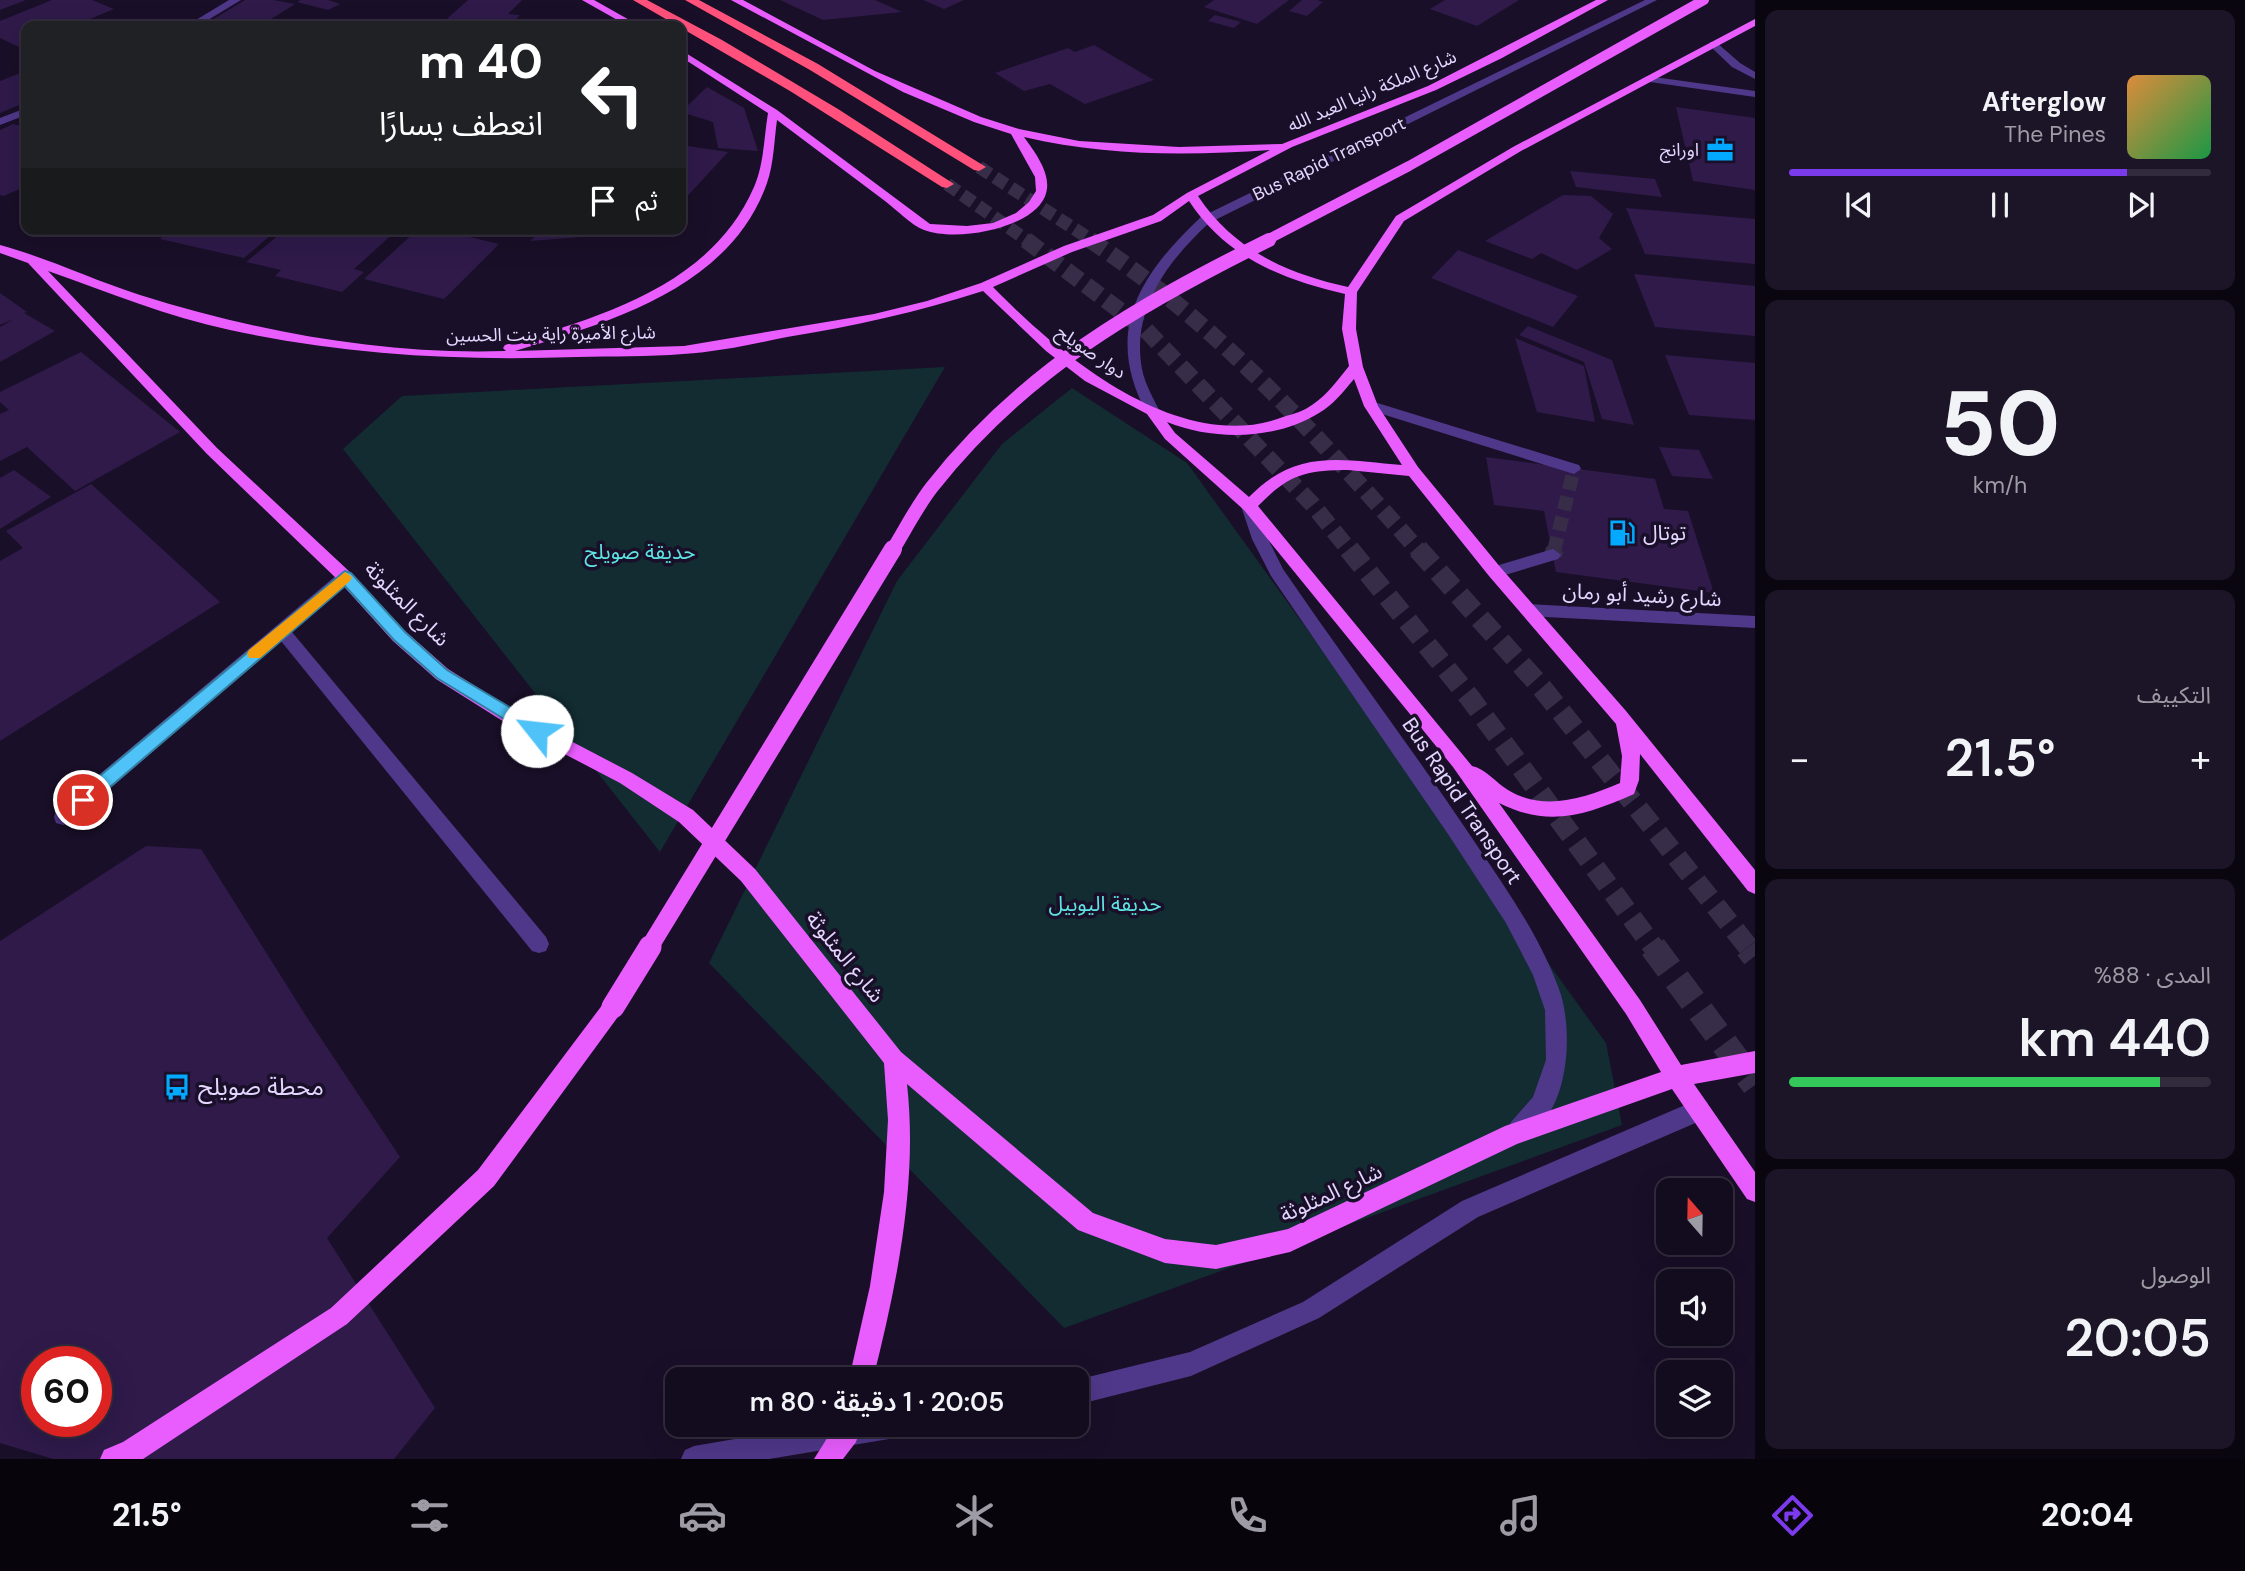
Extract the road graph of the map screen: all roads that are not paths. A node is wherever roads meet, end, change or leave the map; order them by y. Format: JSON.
{"nodes":[{"id":1,"x":236,"y":0,"type":"edge"},
{"id":2,"x":587,"y":0,"type":"edge"},
{"id":3,"x":639,"y":0,"type":"edge"},
{"id":4,"x":691,"y":0,"type":"edge"},
{"id":5,"x":736,"y":0,"type":"edge"},
{"id":6,"x":1603,"y":0,"type":"edge"},
{"id":7,"x":1653,"y":0,"type":"edge"},
{"id":8,"x":1704,"y":0,"type":"edge"},
{"id":9,"x":200,"y":21,"type":"edge"},
{"id":10,"x":626,"y":21,"type":"edge"},
{"id":11,"x":680,"y":21,"type":"edge"},
{"id":12,"x":1755,"y":22,"type":"edge"},
{"id":13,"x":686,"y":24,"type":"edge"},
{"id":14,"x":1713,"y":44,"type":"junction"},
{"id":15,"x":686,"y":56,"type":"edge"},
{"id":16,"x":1755,"y":76,"type":"edge"},
{"id":17,"x":1647,"y":79,"type":"junction"},
{"id":18,"x":1755,"y":94,"type":"edge"},
{"id":19,"x":774,"y":112,"type":"junction"},
{"id":20,"x":21,"y":113,"type":"edge"},
{"id":21,"x":0,"y":121,"type":"edge"},
{"id":22,"x":1015,"y":131,"type":"junction"},
{"id":23,"x":1288,"y":145,"type":"junction"},
{"id":24,"x":979,"y":167,"type":"tunnel mouth"},
{"id":25,"x":947,"y":184,"type":"tunnel mouth"},
{"id":26,"x":1191,"y":195,"type":"junction"},
{"id":27,"x":1205,"y":220,"type":"junction"},
{"id":28,"x":0,"y":248,"type":"edge"},
{"id":29,"x":33,"y":262,"type":"junction"},
{"id":30,"x":985,"y":286,"type":"junction"},
{"id":31,"x":1351,"y":292,"type":"junction"},
{"id":32,"x":485,"y":356,"type":"junction"},
{"id":33,"x":1356,"y":367,"type":"junction"},
{"id":34,"x":1371,"y":405,"type":"junction"},
{"id":35,"x":1154,"y":414,"type":"junction"},
{"id":36,"x":1574,"y":469,"type":"dead end"},
{"id":37,"x":1413,"y":471,"type":"junction"},
{"id":38,"x":1249,"y":506,"type":"junction"},
{"id":39,"x":1553,"y":555,"type":"dead end"},
{"id":40,"x":1495,"y":572,"type":"junction"},
{"id":41,"x":345,"y":577,"type":"junction"},
{"id":42,"x":1527,"y":610,"type":"junction"},
{"id":43,"x":1755,"y":622,"type":"edge"},
{"id":44,"x":282,"y":631,"type":"junction"},
{"id":45,"x":1620,"y":716,"type":"junction"},
{"id":46,"x":1459,"y":762,"type":"junction"},
{"id":47,"x":63,"y":817,"type":"dead end"},
{"id":48,"x":1755,"y":885,"type":"edge"},
{"id":49,"x":539,"y":944,"type":"dead end"},
{"id":50,"x":894,"y":1059,"type":"junction"},
{"id":51,"x":1755,"y":1062,"type":"edge"},
{"id":52,"x":1676,"y":1077,"type":"junction"},
{"id":53,"x":1699,"y":1110,"type":"junction"},
{"id":54,"x":1513,"y":1134,"type":"junction"},
{"id":55,"x":1755,"y":1191,"type":"edge"},
{"id":56,"x":864,"y":1367,"type":"edge"},
{"id":57,"x":1089,"y":1390,"type":"edge"},
{"id":58,"x":807,"y":1437,"type":"edge"},
{"id":59,"x":842,"y":1437,"type":"edge"},
{"id":60,"x":113,"y":1459,"type":"edge"},
{"id":61,"x":694,"y":1459,"type":"edge"},
{"id":62,"x":827,"y":1459,"type":"edge"}],
"edges":[{"from":1,"to":9,"type":"street"},
{"from":2,"to":10,"type":"main road"},
{"from":3,"to":11,"type":"highway"},
{"from":4,"to":24,"type":"highway"},
{"from":5,"to":22,"type":"main road"},
{"from":6,"to":23,"type":"main road","name":"شارع الملكة رانيا العبد الله"},
{"from":7,"to":27,"type":"street","name":"Bus Rapid Transport"},
{"from":8,"to":60,"type":"main road","bridge":true},
{"from":12,"to":14,"type":"main road"},
{"from":13,"to":25,"type":"highway"},
{"from":14,"to":16,"type":"street"},
{"from":14,"to":17,"type":"main road"},
{"from":15,"to":19,"type":"main road"},
{"from":17,"to":18,"type":"street"},
{"from":17,"to":31,"type":"main road"},
{"from":19,"to":22,"type":"main road"},
{"from":19,"to":32,"type":"main road"},
{"from":20,"to":21,"type":"street"},
{"from":22,"to":23,"type":"main road"},
{"from":23,"to":26,"type":"main road","name":"شارع الملكة رانيا العبد الله"},
{"from":26,"to":27,"type":"main road"},
{"from":26,"to":30,"type":"main road","name":"شارع الملكة رانيا العبد الله"},
{"from":27,"to":31,"type":"main road"},
{"from":27,"to":35,"type":"street","name":"Bus Rapid Transport"},
{"from":28,"to":29,"type":"main road","name":"شارع الأميرة راية بنت الحسين"},
{"from":29,"to":32,"type":"main road","name":"شارع الأميرة راية بنت الحسين"},
{"from":29,"to":41,"type":"main road","name":"شارع المثلوثة"},
{"from":30,"to":32,"type":"main road","name":"شارع الأميرة راية بنت الحسين"},
{"from":30,"to":35,"type":"main road","name":"دوار صويلح"},
{"from":31,"to":33,"type":"main road"},
{"from":33,"to":34,"type":"main road"},
{"from":33,"to":35,"type":"main road","name":"دوار صويلح"},
{"from":34,"to":36,"type":"street"},
{"from":34,"to":37,"type":"main road"},
{"from":35,"to":38,"type":"main road"},
{"from":37,"to":38,"type":"main road"},
{"from":37,"to":40,"type":"main road"},
{"from":38,"to":46,"type":"main road"},
{"from":38,"to":54,"type":"street","name":"Bus Rapid Transport"},
{"from":39,"to":40,"type":"street"},
{"from":40,"to":42,"type":"main road"},
{"from":41,"to":44,"type":"street"},
{"from":41,"to":50,"type":"main road","name":"شارع المثلوثة"},
{"from":42,"to":43,"type":"street","name":"شارع رشيد أبو رمان"},
{"from":42,"to":45,"type":"main road"},
{"from":44,"to":47,"type":"street"},
{"from":44,"to":49,"type":"street"},
{"from":45,"to":46,"type":"main road"},
{"from":45,"to":48,"type":"main road"},
{"from":46,"to":52,"type":"main road"},
{"from":50,"to":54,"type":"main road","name":"شارع المثلوثة"},
{"from":50,"to":56,"type":"main road"},
{"from":51,"to":52,"type":"main road","name":"شارع المثلوثة"},
{"from":52,"to":53,"type":"main road"},
{"from":52,"to":54,"type":"main road","name":"شارع المثلوثة"},
{"from":53,"to":55,"type":"main road"},
{"from":53,"to":57,"type":"street"},
{"from":58,"to":61,"type":"street"},
{"from":59,"to":62,"type":"main road"}]}
